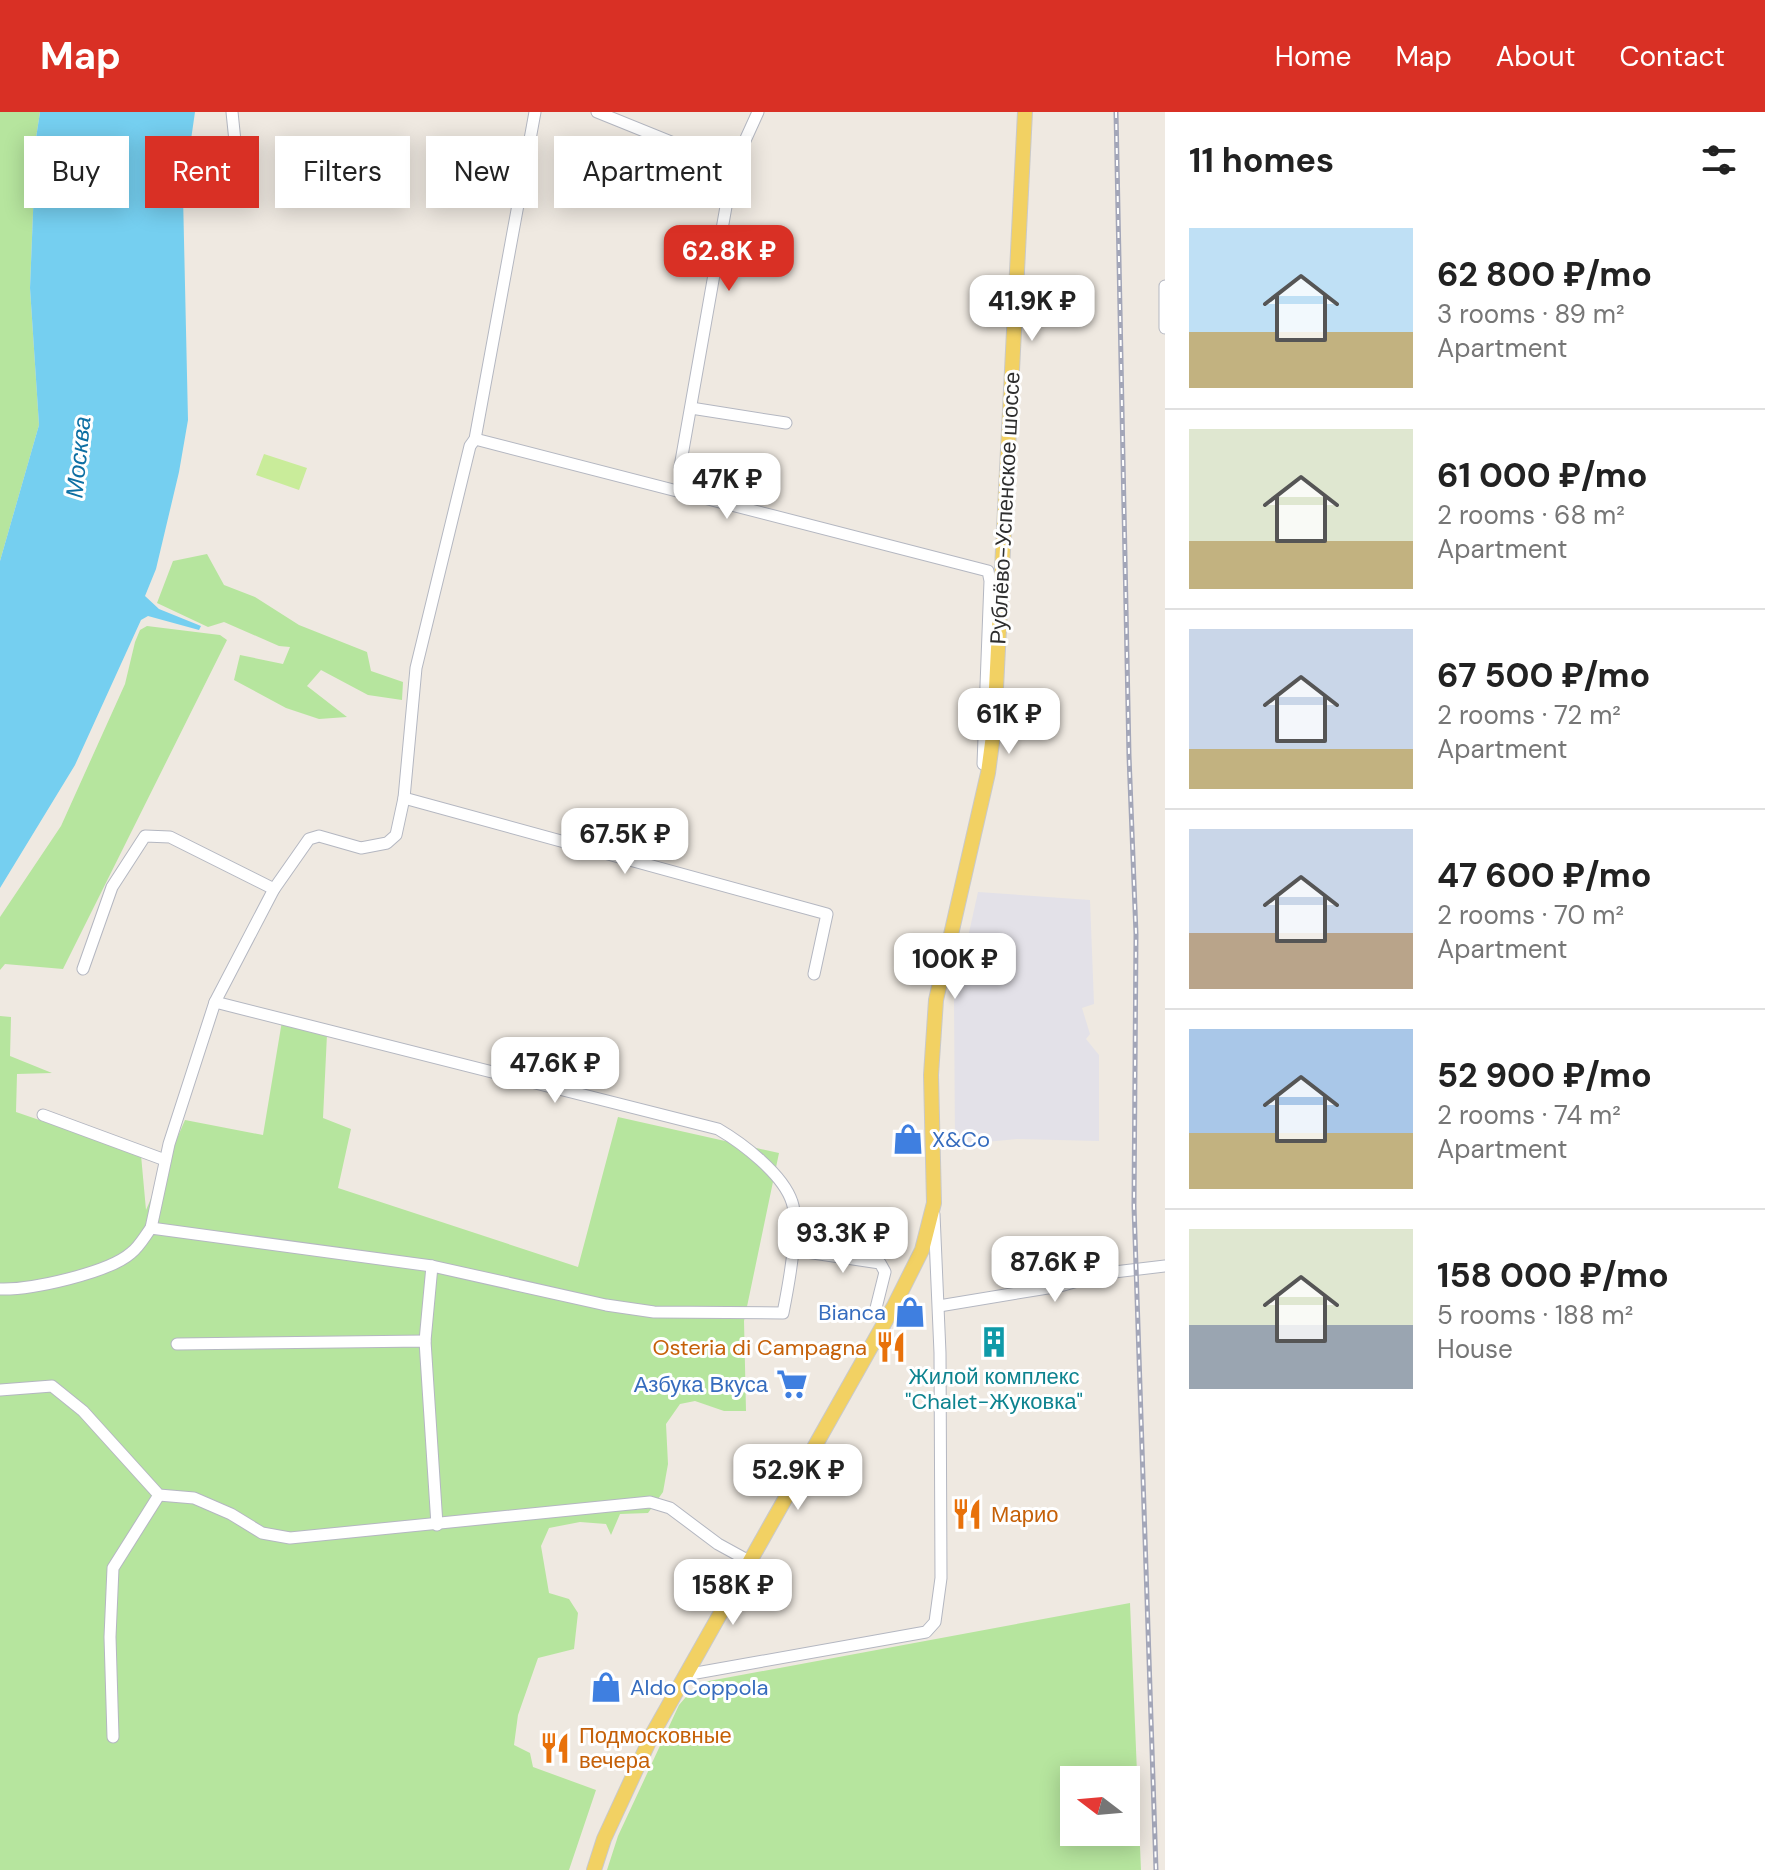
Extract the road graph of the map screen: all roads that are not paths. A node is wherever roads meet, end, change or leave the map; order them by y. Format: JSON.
{"nodes":[{"id":1,"x":232,"y":112,"type":"edge"},
{"id":2,"x":535,"y":112,"type":"edge"},
{"id":3,"x":597,"y":112,"type":"edge"},
{"id":4,"x":758,"y":112,"type":"edge"},
{"id":5,"x":1025,"y":112,"type":"edge"},
{"id":6,"x":234,"y":136,"type":"edge"},
{"id":7,"x":656,"y":136,"type":"edge"},
{"id":8,"x":747,"y":136,"type":"edge"},
{"id":9,"x":726,"y":208,"type":"edge"},
{"id":10,"x":1165,"y":286,"type":"edge"},
{"id":11,"x":1165,"y":328,"type":"edge"},
{"id":12,"x":691,"y":408,"type":"junction"},
{"id":13,"x":786,"y":423,"type":"dead end"},
{"id":14,"x":475,"y":439,"type":"junction"},
{"id":15,"x":680,"y":467,"type":"dead end"},
{"id":16,"x":404,"y":798,"type":"junction"},
{"id":17,"x":982,"y":800,"type":"junction"},
{"id":18,"x":274,"y":889,"type":"junction"},
{"id":19,"x":83,"y":969,"type":"dead end"},
{"id":20,"x":814,"y":974,"type":"dead end"},
{"id":21,"x":215,"y":1002,"type":"junction"},
{"id":22,"x":43,"y":1115,"type":"dead end"},
{"id":23,"x":165,"y":1160,"type":"junction"},
{"id":24,"x":934,"y":1203,"type":"junction"},
{"id":25,"x":151,"y":1228,"type":"junction"},
{"id":26,"x":793,"y":1250,"type":"junction"},
{"id":27,"x":432,"y":1266,"type":"junction"},
{"id":28,"x":1165,"y":1266,"type":"edge"},
{"id":29,"x":0,"y":1289,"type":"edge"},
{"id":30,"x":894,"y":1306,"type":"junction"},
{"id":31,"x":939,"y":1306,"type":"junction"},
{"id":32,"x":425,"y":1341,"type":"junction"},
{"id":33,"x":177,"y":1344,"type":"dead end"},
{"id":34,"x":0,"y":1390,"type":"edge"},
{"id":35,"x":159,"y":1495,"type":"junction"},
{"id":36,"x":437,"y":1525,"type":"junction"},
{"id":37,"x":749,"y":1561,"type":"junction"},
{"id":38,"x":685,"y":1675,"type":"junction"},
{"id":39,"x":113,"y":1737,"type":"dead end"},
{"id":40,"x":594,"y":1870,"type":"edge"}],
"edges":[{"from":1,"to":6,"type":"street"},
{"from":2,"to":14,"type":"street"},
{"from":3,"to":7,"type":"street"},
{"from":4,"to":8,"type":"street"},
{"from":5,"to":17,"type":"main road","name":"Рублёво-Успенское шоссе"},
{"from":9,"to":12,"type":"street"},
{"from":10,"to":11,"type":"street"},
{"from":12,"to":13,"type":"street"},
{"from":12,"to":15,"type":"street"},
{"from":14,"to":16,"type":"street"},
{"from":14,"to":17,"type":"street"},
{"from":16,"to":18,"type":"street"},
{"from":16,"to":20,"type":"street"},
{"from":17,"to":24,"type":"main road","name":"Рублёво-Успенское шоссе"},
{"from":18,"to":19,"type":"street"},
{"from":18,"to":21,"type":"street"},
{"from":21,"to":23,"type":"street"},
{"from":21,"to":26,"type":"street"},
{"from":22,"to":23,"type":"street"},
{"from":23,"to":25,"type":"street"},
{"from":24,"to":30,"type":"main road","name":"Рублёво-Успенское шоссе"},
{"from":24,"to":31,"type":"street"},
{"from":25,"to":27,"type":"street"},
{"from":25,"to":29,"type":"street"},
{"from":26,"to":27,"type":"street"},
{"from":26,"to":30,"type":"street"},
{"from":27,"to":32,"type":"street"},
{"from":28,"to":31,"type":"street"},
{"from":30,"to":37,"type":"main road","name":"Рублёво-Успенское шоссе"},
{"from":31,"to":38,"type":"street"},
{"from":32,"to":33,"type":"street"},
{"from":32,"to":36,"type":"street"},
{"from":34,"to":35,"type":"street"},
{"from":35,"to":36,"type":"street"},
{"from":35,"to":39,"type":"street"},
{"from":36,"to":37,"type":"street"},
{"from":37,"to":38,"type":"main road","name":"Рублёво-Успенское шоссе"},
{"from":38,"to":40,"type":"main road","name":"Рублёво-Успенское шоссе"}]}
